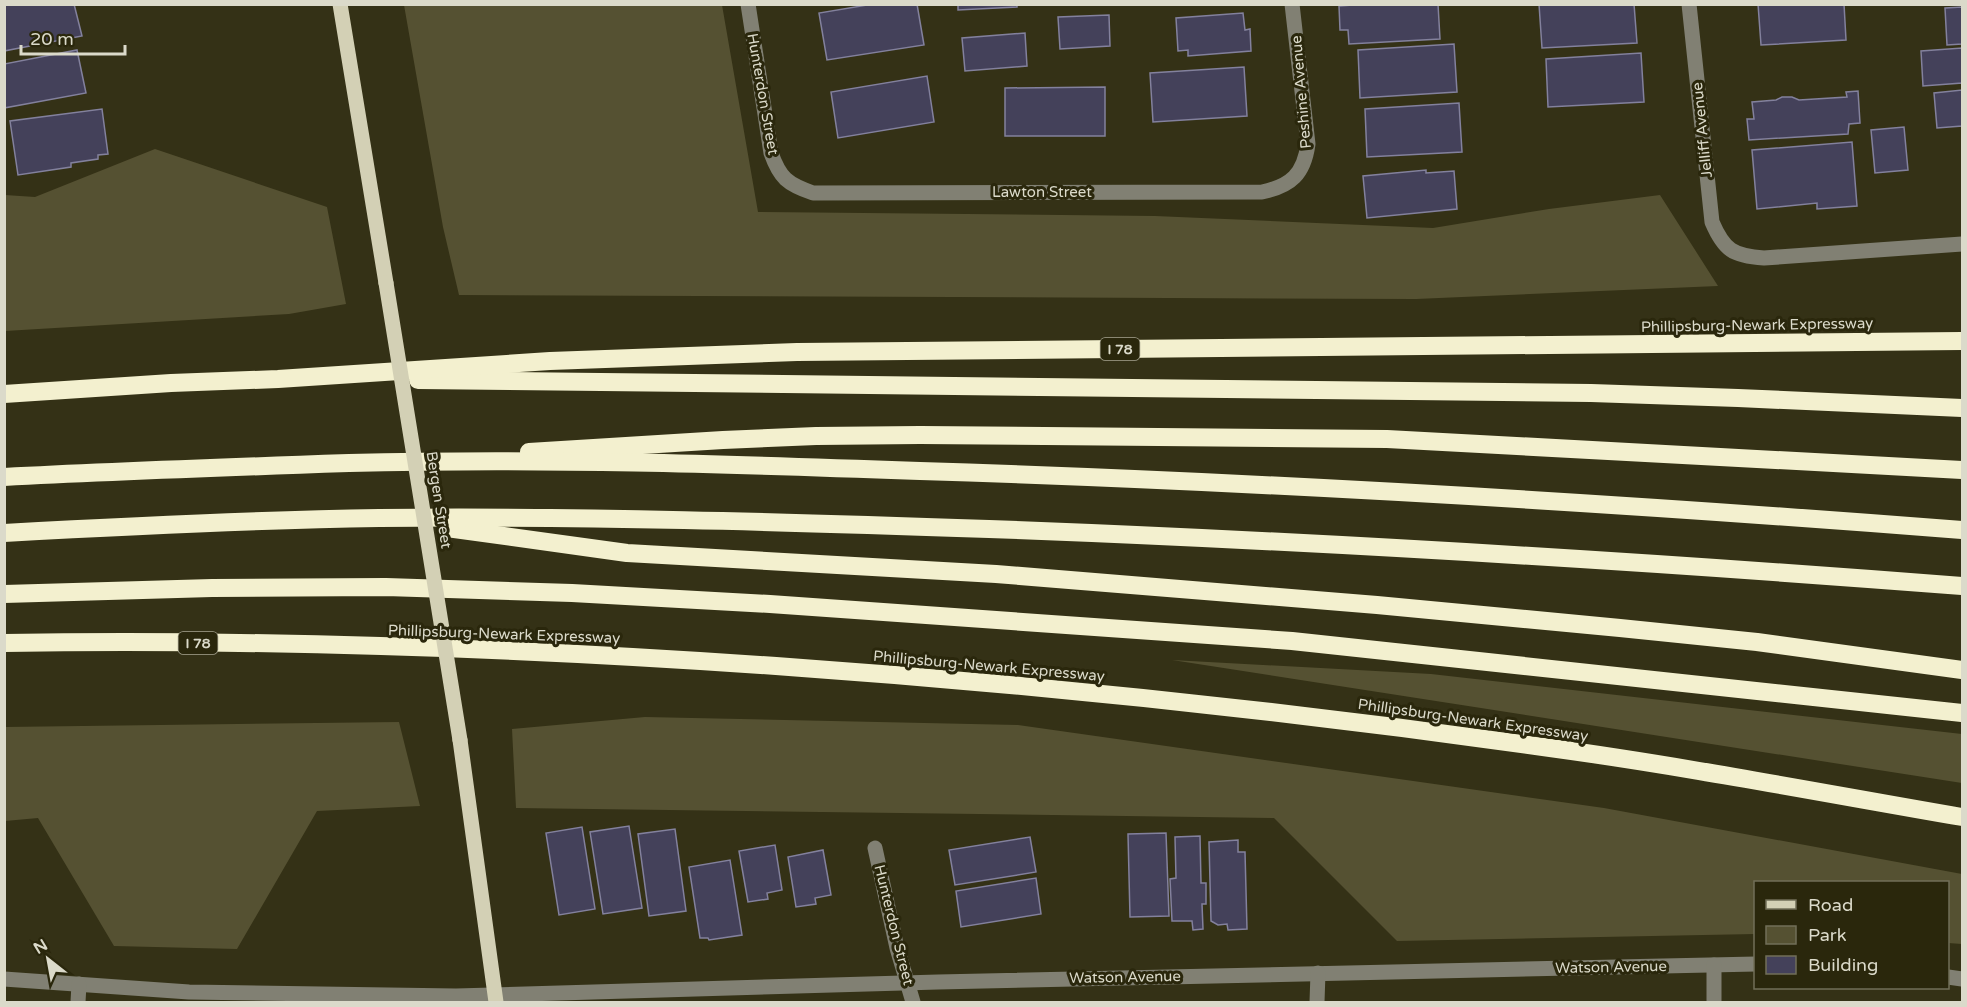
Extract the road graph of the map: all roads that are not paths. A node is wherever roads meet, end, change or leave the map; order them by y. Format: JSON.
{"nodes":[{"id":1,"x":340,"y":4,"type":"edge"},
{"id":2,"x":748,"y":4,"type":"edge"},
{"id":3,"x":1292,"y":4,"type":"edge"},
{"id":4,"x":1689,"y":4,"type":"edge"},
{"id":5,"x":1296,"y":176,"type":"joint"},
{"id":6,"x":786,"y":181,"type":"joint"},
{"id":7,"x":1962,"y":244,"type":"edge"},
{"id":8,"x":1962,"y":341,"type":"edge"},
{"id":9,"x":278,"y":379,"type":"junction"},
{"id":10,"x":4,"y":394,"type":"edge"},
{"id":11,"x":1962,"y":408,"type":"edge"},
{"id":12,"x":279,"y":467,"type":"junction"},
{"id":13,"x":1962,"y":470,"type":"edge"},
{"id":14,"x":4,"y":477,"type":"edge"},
{"id":15,"x":376,"y":518,"type":"junction"},
{"id":16,"x":1962,"y":530,"type":"edge"},
{"id":17,"x":4,"y":533,"type":"edge"},
{"id":18,"x":1962,"y":586,"type":"edge"},
{"id":19,"x":4,"y":594,"type":"edge"},
{"id":20,"x":4,"y":643,"type":"edge"},
{"id":21,"x":1962,"y":669,"type":"edge"},
{"id":22,"x":1962,"y":713,"type":"edge"},
{"id":23,"x":1962,"y":817,"type":"edge"},
{"id":24,"x":875,"y":848,"type":"dead end"},
{"id":25,"x":1754,"y":964,"type":"edge"},
{"id":26,"x":1714,"y":965,"type":"junction"},
{"id":27,"x":1318,"y":973,"type":"junction"},
{"id":28,"x":4,"y":979,"type":"edge"},
{"id":29,"x":908,"y":983,"type":"junction"},
{"id":30,"x":79,"y":984,"type":"junction"},
{"id":31,"x":496,"y":998,"type":"edge"},
{"id":32,"x":78,"y":1002,"type":"edge"},
{"id":33,"x":913,"y":1002,"type":"edge"},
{"id":34,"x":1317,"y":1002,"type":"edge"},
{"id":35,"x":1714,"y":1002,"type":"edge"}],
"edges":[{"from":1,"to":31,"type":"main road","name":"Bergen Street","bridge":true},
{"from":2,"to":6,"type":"street","name":"Hunterdon Street"},
{"from":3,"to":5,"type":"street","name":"Peshine Avenue"},
{"from":4,"to":7,"type":"street","name":"Jelliff Avenue"},
{"from":5,"to":6,"type":"street","name":"Lawton Street"},
{"from":8,"to":9,"type":"highway","name":"Phillipsburg-Newark Expressway","number":"I 78"},
{"from":9,"to":10,"type":"highway","name":"Phillipsburg-Newark Expressway","number":"I 78"},
{"from":9,"to":11,"type":"highway"},
{"from":12,"to":13,"type":"highway"},
{"from":12,"to":14,"type":"highway"},
{"from":12,"to":16,"type":"highway"},
{"from":15,"to":17,"type":"highway"},
{"from":15,"to":18,"type":"highway"},
{"from":15,"to":21,"type":"highway"},
{"from":19,"to":22,"type":"highway"},
{"from":20,"to":23,"type":"highway","name":"Phillipsburg-Newark Expressway","number":"I 78"},
{"from":24,"to":29,"type":"street","name":"Hunterdon Street"},
{"from":25,"to":26,"type":"street","name":"Watson Avenue"},
{"from":26,"to":27,"type":"street","name":"Watson Avenue"},
{"from":26,"to":35,"type":"street"},
{"from":27,"to":29,"type":"street","name":"Watson Avenue"},
{"from":27,"to":34,"type":"street"},
{"from":28,"to":30,"type":"street","name":"Watson Avenue"},
{"from":29,"to":31,"type":"street","name":"Watson Avenue"},
{"from":29,"to":33,"type":"street","name":"Hunterdon Street"},
{"from":30,"to":31,"type":"street","name":"Watson Avenue"},
{"from":30,"to":32,"type":"street"}]}
